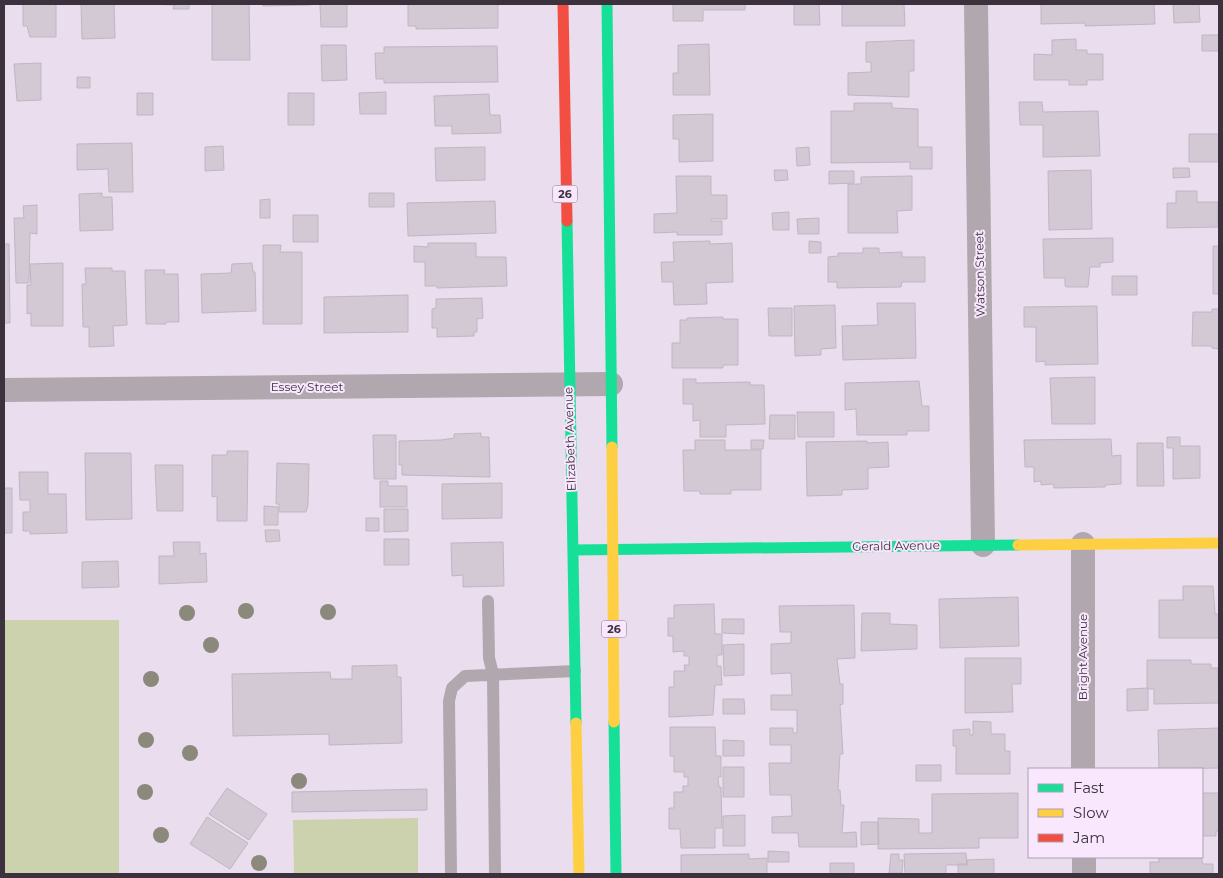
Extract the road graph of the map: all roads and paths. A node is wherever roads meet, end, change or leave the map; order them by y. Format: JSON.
{"nodes":[{"id":1,"x":563,"y":4,"type":"edge"},
{"id":2,"x":607,"y":4,"type":"edge"},
{"id":3,"x":976,"y":4,"type":"edge"},
{"id":4,"x":568,"y":384,"type":"junction"},
{"id":5,"x":611,"y":384,"type":"junction"},
{"id":6,"x":4,"y":390,"type":"edge"},
{"id":7,"x":1219,"y":543,"type":"edge"},
{"id":8,"x":1083,"y":544,"type":"junction"},
{"id":9,"x":983,"y":545,"type":"junction"},
{"id":10,"x":574,"y":550,"type":"junction"},
{"id":11,"x":613,"y":550,"type":"junction"},
{"id":12,"x":488,"y":601,"type":"dead end"},
{"id":13,"x":575,"y":671,"type":"junction"},
{"id":14,"x":493,"y":674,"type":"junction"},
{"id":15,"x":1083,"y":768,"type":"edge"},
{"id":16,"x":1084,"y":858,"type":"edge"},
{"id":17,"x":451,"y":874,"type":"edge"},
{"id":18,"x":495,"y":874,"type":"edge"},
{"id":19,"x":579,"y":874,"type":"edge"},
{"id":20,"x":616,"y":874,"type":"edge"},
{"id":21,"x":1084,"y":874,"type":"edge"}],
"edges":[{"from":1,"to":4,"type":"main road","name":"Elizabeth Avenue","number":"26"},
{"from":2,"to":5,"type":"main road","number":"26"},
{"from":3,"to":9,"type":"street","name":"Watson Street"},
{"from":4,"to":5,"type":"street","name":"Essey Street"},
{"from":4,"to":6,"type":"street","name":"Essey Street"},
{"from":4,"to":10,"type":"main road","name":"Elizabeth Avenue","number":"26"},
{"from":5,"to":11,"type":"main road","number":"26"},
{"from":7,"to":8,"type":"main road","name":"Gerald Avenue"},
{"from":8,"to":9,"type":"main road","name":"Gerald Avenue"},
{"from":8,"to":15,"type":"street","name":"Bright Avenue"},
{"from":9,"to":11,"type":"main road","name":"Gerald Avenue"},
{"from":10,"to":11,"type":"main road","name":"Gerald Avenue"},
{"from":10,"to":13,"type":"main road","name":"Elizabeth Avenue","number":"26"},
{"from":11,"to":20,"type":"main road","number":"26"},
{"from":12,"to":14,"type":"lane"},
{"from":13,"to":14,"type":"lane"},
{"from":13,"to":19,"type":"main road","name":"Elizabeth Avenue","number":"26"},
{"from":14,"to":17,"type":"lane"},
{"from":14,"to":18,"type":"lane"},
{"from":16,"to":21,"type":"street"}]}
